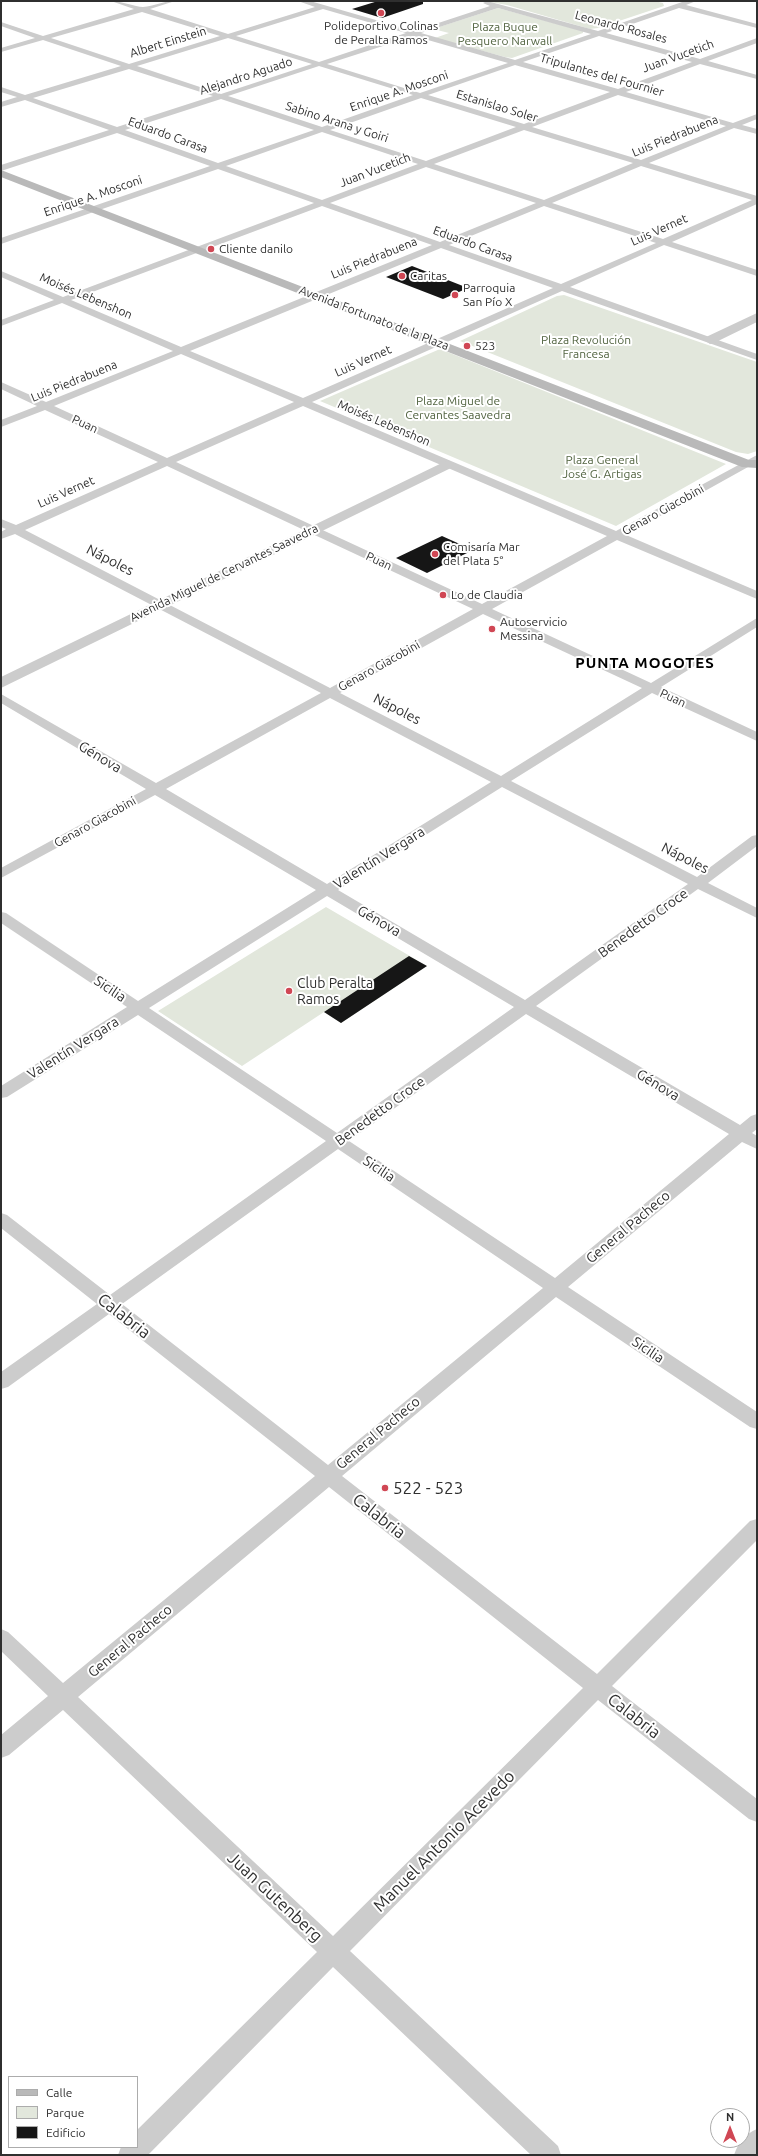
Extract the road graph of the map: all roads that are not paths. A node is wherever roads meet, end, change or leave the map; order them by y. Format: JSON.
{"nodes":[{"id":1,"x":115,"y":1,"type":"edge"},
{"id":2,"x":171,"y":1,"type":"edge"},
{"id":3,"x":302,"y":1,"type":"edge"},
{"id":4,"x":479,"y":1,"type":"edge"},
{"id":5,"x":692,"y":1,"type":"edge"},
{"id":6,"x":335,"y":3,"type":"dead end"},
{"id":7,"x":666,"y":3,"type":"dead end"},
{"id":8,"x":497,"y":6,"type":"junction"},
{"id":9,"x":678,"y":6,"type":"junction"},
{"id":10,"x":323,"y":7,"type":"junction"},
{"id":11,"x":142,"y":9,"type":"junction"},
{"id":12,"x":1,"y":24,"type":"edge"},
{"id":13,"x":757,"y":26,"type":"edge"},
{"id":14,"x":414,"y":34,"type":"junction"},
{"id":15,"x":599,"y":34,"type":"junction"},
{"id":16,"x":228,"y":36,"type":"junction"},
{"id":17,"x":43,"y":38,"type":"junction"},
{"id":18,"x":757,"y":40,"type":"edge"},
{"id":19,"x":1,"y":50,"type":"edge"},
{"id":20,"x":699,"y":61,"type":"junction"},
{"id":21,"x":516,"y":63,"type":"junction"},
{"id":22,"x":321,"y":65,"type":"junction"},
{"id":23,"x":128,"y":66,"type":"junction"},
{"id":24,"x":757,"y":77,"type":"edge"},
{"id":25,"x":1,"y":89,"type":"edge"},
{"id":26,"x":616,"y":92,"type":"junction"},
{"id":27,"x":422,"y":95,"type":"junction"},
{"id":28,"x":222,"y":97,"type":"junction"},
{"id":29,"x":25,"y":98,"type":"junction"},
{"id":30,"x":1,"y":105,"type":"edge"},
{"id":31,"x":757,"y":116,"type":"edge"},
{"id":32,"x":733,"y":125,"type":"junction"},
{"id":33,"x":523,"y":127,"type":"junction"},
{"id":34,"x":118,"y":130,"type":"junction"},
{"id":35,"x":322,"y":130,"type":"junction"},
{"id":36,"x":757,"y":132,"type":"edge"},
{"id":37,"x":640,"y":163,"type":"junction"},
{"id":38,"x":425,"y":164,"type":"junction"},
{"id":39,"x":219,"y":166,"type":"junction"},
{"id":40,"x":1,"y":168,"type":"edge"},
{"id":41,"x":1,"y":173,"type":"edge"},
{"id":42,"x":757,"y":200,"type":"edge"},
{"id":43,"x":322,"y":203,"type":"junction"},
{"id":44,"x":543,"y":203,"type":"junction"},
{"id":45,"x":92,"y":209,"type":"junction"},
{"id":46,"x":1,"y":241,"type":"edge"},
{"id":47,"x":664,"y":242,"type":"junction"},
{"id":48,"x":440,"y":245,"type":"junction"},
{"id":49,"x":197,"y":250,"type":"junction"},
{"id":50,"x":757,"y":273,"type":"edge"},
{"id":51,"x":1,"y":274,"type":"edge"},
{"id":52,"x":562,"y":288,"type":"junction"},
{"id":53,"x":316,"y":295,"type":"junction"},
{"id":54,"x":62,"y":300,"type":"junction"},
{"id":55,"x":757,"y":317,"type":"edge"},
{"id":56,"x":1,"y":324,"type":"edge"},
{"id":57,"x":710,"y":340,"type":"junction"},
{"id":58,"x":438,"y":342,"type":"junction"},
{"id":59,"x":180,"y":350,"type":"junction"},
{"id":60,"x":757,"y":357,"type":"edge"},
{"id":61,"x":1,"y":385,"type":"edge"},
{"id":62,"x":302,"y":402,"type":"junction"},
{"id":63,"x":45,"y":406,"type":"junction"},
{"id":64,"x":1,"y":424,"type":"edge"},
{"id":65,"x":167,"y":462,"type":"junction"},
{"id":66,"x":448,"y":464,"type":"junction"},
{"id":67,"x":755,"y":465,"type":"edge"},
{"id":68,"x":1,"y":522,"type":"edge"},
{"id":69,"x":15,"y":529,"type":"junction"},
{"id":70,"x":313,"y":530,"type":"junction"},
{"id":71,"x":1,"y":536,"type":"edge"},
{"id":72,"x":616,"y":536,"type":"junction"},
{"id":73,"x":757,"y":595,"type":"edge"},
{"id":74,"x":161,"y":604,"type":"junction"},
{"id":75,"x":482,"y":609,"type":"junction"},
{"id":76,"x":757,"y":622,"type":"edge"},
{"id":77,"x":1,"y":682,"type":"edge"},
{"id":78,"x":652,"y":688,"type":"junction"},
{"id":79,"x":330,"y":693,"type":"junction"},
{"id":80,"x":1,"y":698,"type":"edge"},
{"id":81,"x":757,"y":737,"type":"edge"},
{"id":82,"x":502,"y":782,"type":"junction"},
{"id":83,"x":154,"y":789,"type":"junction"},
{"id":84,"x":757,"y":839,"type":"edge"},
{"id":85,"x":1,"y":874,"type":"edge"},
{"id":86,"x":698,"y":883,"type":"junction"},
{"id":87,"x":327,"y":890,"type":"junction"},
{"id":88,"x":757,"y":914,"type":"edge"},
{"id":89,"x":1,"y":916,"type":"edge"},
{"id":90,"x":526,"y":1007,"type":"junction"},
{"id":91,"x":138,"y":1008,"type":"junction"},
{"id":92,"x":1,"y":1093,"type":"edge"},
{"id":93,"x":757,"y":1120,"type":"edge"},
{"id":94,"x":740,"y":1134,"type":"junction"},
{"id":95,"x":338,"y":1141,"type":"junction"},
{"id":96,"x":757,"y":1143,"type":"edge"},
{"id":97,"x":1,"y":1219,"type":"edge"},
{"id":98,"x":555,"y":1287,"type":"junction"},
{"id":99,"x":110,"y":1304,"type":"junction"},
{"id":100,"x":1,"y":1382,"type":"edge"},
{"id":101,"x":757,"y":1422,"type":"edge"},
{"id":102,"x":328,"y":1475,"type":"junction"},
{"id":103,"x":757,"y":1527,"type":"edge"},
{"id":104,"x":1,"y":1638,"type":"edge"},
{"id":105,"x":597,"y":1687,"type":"junction"},
{"id":106,"x":63,"y":1696,"type":"junction"},
{"id":107,"x":1,"y":1748,"type":"edge"},
{"id":108,"x":757,"y":1812,"type":"edge"},
{"id":109,"x":333,"y":1951,"type":"junction"},
{"id":110,"x":757,"y":2141,"type":"edge"},
{"id":111,"x":138,"y":2147,"type":"edge"},
{"id":112,"x":550,"y":2155,"type":"edge"},
{"id":113,"x":746,"y":2155,"type":"edge"}],
"edges":[{"from":1,"to":11,"type":"street","name":"Estanislao Soler"},
{"from":2,"to":11,"type":"street"},
{"from":3,"to":10,"type":"street","name":"Tripulantes del Fournier"},
{"from":4,"to":8,"type":"street","name":"Leonardo Rosales"},
{"from":5,"to":9,"type":"street","name":"Enrique A. Mosconi"},
{"from":6,"to":10,"type":"street","name":"Albert Einstein"},
{"from":7,"to":9,"type":"street"},
{"from":8,"to":14,"type":"street","name":"Alejandro Aguado"},
{"from":8,"to":15,"type":"street","name":"Leonardo Rosales"},
{"from":9,"to":13,"type":"street"},
{"from":9,"to":15,"type":"street","name":"Enrique A. Mosconi"},
{"from":10,"to":14,"type":"street","name":"Tripulantes del Fournier"},
{"from":10,"to":16,"type":"street","name":"Albert Einstein"},
{"from":11,"to":16,"type":"street","name":"Estanislao Soler"},
{"from":11,"to":17,"type":"street"},
{"from":12,"to":17,"type":"street","name":"Sabino Arana y Goiri"},
{"from":14,"to":21,"type":"street","name":"Tripulantes del Fournier"},
{"from":14,"to":22,"type":"street","name":"Alejandro Aguado"},
{"from":15,"to":20,"type":"street","name":"Leonardo Rosales"},
{"from":15,"to":21,"type":"street","name":"Enrique A. Mosconi"},
{"from":16,"to":22,"type":"street","name":"Estanislao Soler"},
{"from":16,"to":23,"type":"street","name":"Albert Einstein"},
{"from":17,"to":19,"type":"street"},
{"from":17,"to":23,"type":"street","name":"Sabino Arana y Goiri"},
{"from":18,"to":20,"type":"street","name":"Juan Vucetich"},
{"from":20,"to":24,"type":"street","name":"Leonardo Rosales"},
{"from":20,"to":26,"type":"street","name":"Juan Vucetich"},
{"from":21,"to":26,"type":"street","name":"Tripulantes del Fournier"},
{"from":21,"to":27,"type":"street","name":"Enrique A. Mosconi"},
{"from":22,"to":27,"type":"street","name":"Estanislao Soler"},
{"from":22,"to":28,"type":"street","name":"Alejandro Aguado"},
{"from":23,"to":28,"type":"street","name":"Sabino Arana y Goiri"},
{"from":23,"to":29,"type":"street","name":"Albert Einstein"},
{"from":25,"to":29,"type":"street","name":"Eduardo Carasa"},
{"from":26,"to":32,"type":"street","name":"Tripulantes del Fournier"},
{"from":26,"to":33,"type":"street","name":"Juan Vucetich"},
{"from":27,"to":33,"type":"street","name":"Estanislao Soler"},
{"from":27,"to":35,"type":"street","name":"Enrique A. Mosconi"},
{"from":28,"to":34,"type":"street","name":"Alejandro Aguado"},
{"from":28,"to":35,"type":"street","name":"Sabino Arana y Goiri"},
{"from":29,"to":30,"type":"street","name":"Albert Einstein"},
{"from":29,"to":34,"type":"street","name":"Eduardo Carasa"},
{"from":31,"to":32,"type":"street","name":"Luis Piedrabuena"},
{"from":32,"to":36,"type":"street","name":"Tripulantes del Fournier"},
{"from":32,"to":37,"type":"street","name":"Luis Piedrabuena"},
{"from":33,"to":37,"type":"street","name":"Estanislao Soler"},
{"from":33,"to":38,"type":"street","name":"Juan Vucetich"},
{"from":34,"to":39,"type":"street","name":"Eduardo Carasa"},
{"from":34,"to":40,"type":"street","name":"Alejandro Aguado"},
{"from":35,"to":38,"type":"street","name":"Sabino Arana y Goiri"},
{"from":35,"to":39,"type":"street","name":"Enrique A. Mosconi"},
{"from":37,"to":42,"type":"street","name":"Estanislao Soler"},
{"from":37,"to":44,"type":"street","name":"Luis Piedrabuena"},
{"from":38,"to":43,"type":"street","name":"Juan Vucetich"},
{"from":38,"to":44,"type":"street","name":"Sabino Arana y Goiri"},
{"from":39,"to":43,"type":"street","name":"Eduardo Carasa"},
{"from":39,"to":45,"type":"street","name":"Enrique A. Mosconi"},
{"from":41,"to":45,"type":"main road","name":"Avenida Fortunato de la Plaza"},
{"from":42,"to":47,"type":"street","name":"Luis Vernet"},
{"from":43,"to":48,"type":"street","name":"Eduardo Carasa"},
{"from":43,"to":49,"type":"street","name":"Juan Vucetich"},
{"from":44,"to":47,"type":"street","name":"Sabino Arana y Goiri"},
{"from":44,"to":48,"type":"street","name":"Luis Piedrabuena"},
{"from":45,"to":46,"type":"street","name":"Enrique A. Mosconi"},
{"from":45,"to":49,"type":"main road","name":"Avenida Fortunato de la Plaza"},
{"from":47,"to":50,"type":"street","name":"Sabino Arana y Goiri"},
{"from":47,"to":52,"type":"street","name":"Luis Vernet"},
{"from":48,"to":52,"type":"street","name":"Eduardo Carasa"},
{"from":48,"to":53,"type":"street","name":"Luis Piedrabuena"},
{"from":49,"to":53,"type":"main road","name":"Avenida Fortunato de la Plaza"},
{"from":49,"to":54,"type":"street","name":"Juan Vucetich"},
{"from":51,"to":54,"type":"street","name":"Moisés Lebenshon"},
{"from":52,"to":57,"type":"street","name":"Eduardo Carasa"},
{"from":52,"to":58,"type":"street","name":"Luis Vernet"},
{"from":53,"to":58,"type":"main road","name":"Avenida Fortunato de la Plaza"},
{"from":53,"to":59,"type":"street","name":"Luis Piedrabuena"},
{"from":54,"to":56,"type":"street","name":"Juan Vucetich"},
{"from":54,"to":59,"type":"street","name":"Moisés Lebenshon"},
{"from":55,"to":57,"type":"street"},
{"from":57,"to":60,"type":"street","name":"Eduardo Carasa"},
{"from":58,"to":62,"type":"street","name":"Luis Vernet"},
{"from":58,"to":67,"type":"main road","name":"Avenida Fortunato de la Plaza"},
{"from":59,"to":62,"type":"street","name":"Moisés Lebenshon"},
{"from":59,"to":63,"type":"street","name":"Luis Piedrabuena"},
{"from":61,"to":63,"type":"street","name":"Puan"},
{"from":62,"to":65,"type":"street","name":"Luis Vernet"},
{"from":62,"to":66,"type":"street","name":"Moisés Lebenshon"},
{"from":63,"to":64,"type":"street","name":"Luis Piedrabuena"},
{"from":63,"to":65,"type":"street","name":"Puan"},
{"from":65,"to":69,"type":"street","name":"Luis Vernet"},
{"from":65,"to":70,"type":"street","name":"Puan"},
{"from":66,"to":70,"type":"street","name":"Avenida Miguel de Cervantes Saavedra"},
{"from":66,"to":72,"type":"street","name":"Moisés Lebenshon"},
{"from":67,"to":72,"type":"street","name":"Genaro Giacobini"},
{"from":68,"to":69,"type":"street","name":"Nápoles"},
{"from":69,"to":71,"type":"street","name":"Luis Vernet"},
{"from":69,"to":74,"type":"street","name":"Nápoles"},
{"from":70,"to":74,"type":"street","name":"Avenida Miguel de Cervantes Saavedra"},
{"from":70,"to":75,"type":"street","name":"Puan"},
{"from":72,"to":73,"type":"street","name":"Moisés Lebenshon"},
{"from":72,"to":75,"type":"street","name":"Genaro Giacobini"},
{"from":74,"to":77,"type":"street","name":"Avenida Miguel de Cervantes Saavedra"},
{"from":74,"to":79,"type":"street","name":"Nápoles"},
{"from":75,"to":78,"type":"street","name":"Puan"},
{"from":75,"to":79,"type":"street","name":"Genaro Giacobini"},
{"from":76,"to":78,"type":"street","name":"Valentín Vergara"},
{"from":78,"to":81,"type":"street","name":"Puan"},
{"from":78,"to":82,"type":"street","name":"Valentín Vergara"},
{"from":79,"to":82,"type":"street","name":"Nápoles"},
{"from":79,"to":83,"type":"street","name":"Genaro Giacobini"},
{"from":80,"to":83,"type":"street","name":"Génova"},
{"from":82,"to":86,"type":"street","name":"Nápoles"},
{"from":82,"to":87,"type":"street","name":"Valentín Vergara"},
{"from":83,"to":85,"type":"street","name":"Genaro Giacobini"},
{"from":83,"to":87,"type":"street","name":"Génova"},
{"from":84,"to":86,"type":"street","name":"Benedetto Croce"},
{"from":86,"to":88,"type":"street","name":"Nápoles"},
{"from":86,"to":90,"type":"street","name":"Benedetto Croce"},
{"from":87,"to":90,"type":"street","name":"Génova"},
{"from":87,"to":91,"type":"street","name":"Valentín Vergara"},
{"from":89,"to":91,"type":"street","name":"Sicilia"},
{"from":90,"to":94,"type":"street","name":"Génova"},
{"from":90,"to":95,"type":"street","name":"Benedetto Croce"},
{"from":91,"to":92,"type":"street","name":"Valentín Vergara"},
{"from":91,"to":95,"type":"street","name":"Sicilia"},
{"from":93,"to":94,"type":"street","name":"General Pacheco"},
{"from":94,"to":96,"type":"street","name":"Génova"},
{"from":94,"to":98,"type":"street","name":"General Pacheco"},
{"from":95,"to":98,"type":"street","name":"Sicilia"},
{"from":95,"to":99,"type":"street","name":"Benedetto Croce"},
{"from":97,"to":99,"type":"street","name":"Calabria"},
{"from":98,"to":101,"type":"street","name":"Sicilia"},
{"from":98,"to":102,"type":"street","name":"General Pacheco"},
{"from":99,"to":100,"type":"street","name":"Benedetto Croce"},
{"from":99,"to":102,"type":"street","name":"Calabria"},
{"from":102,"to":105,"type":"street","name":"Calabria"},
{"from":102,"to":106,"type":"street","name":"General Pacheco"},
{"from":103,"to":105,"type":"street","name":"Manuel Antonio Acevedo"},
{"from":104,"to":106,"type":"street","name":"Juan Gutenberg"},
{"from":105,"to":108,"type":"street","name":"Calabria"},
{"from":105,"to":109,"type":"street","name":"Manuel Antonio Acevedo"},
{"from":106,"to":107,"type":"street","name":"General Pacheco"},
{"from":106,"to":109,"type":"street","name":"Juan Gutenberg"},
{"from":109,"to":111,"type":"street","name":"Manuel Antonio Acevedo"},
{"from":109,"to":112,"type":"street","name":"Juan Gutenberg"},
{"from":110,"to":113,"type":"street"}]}
